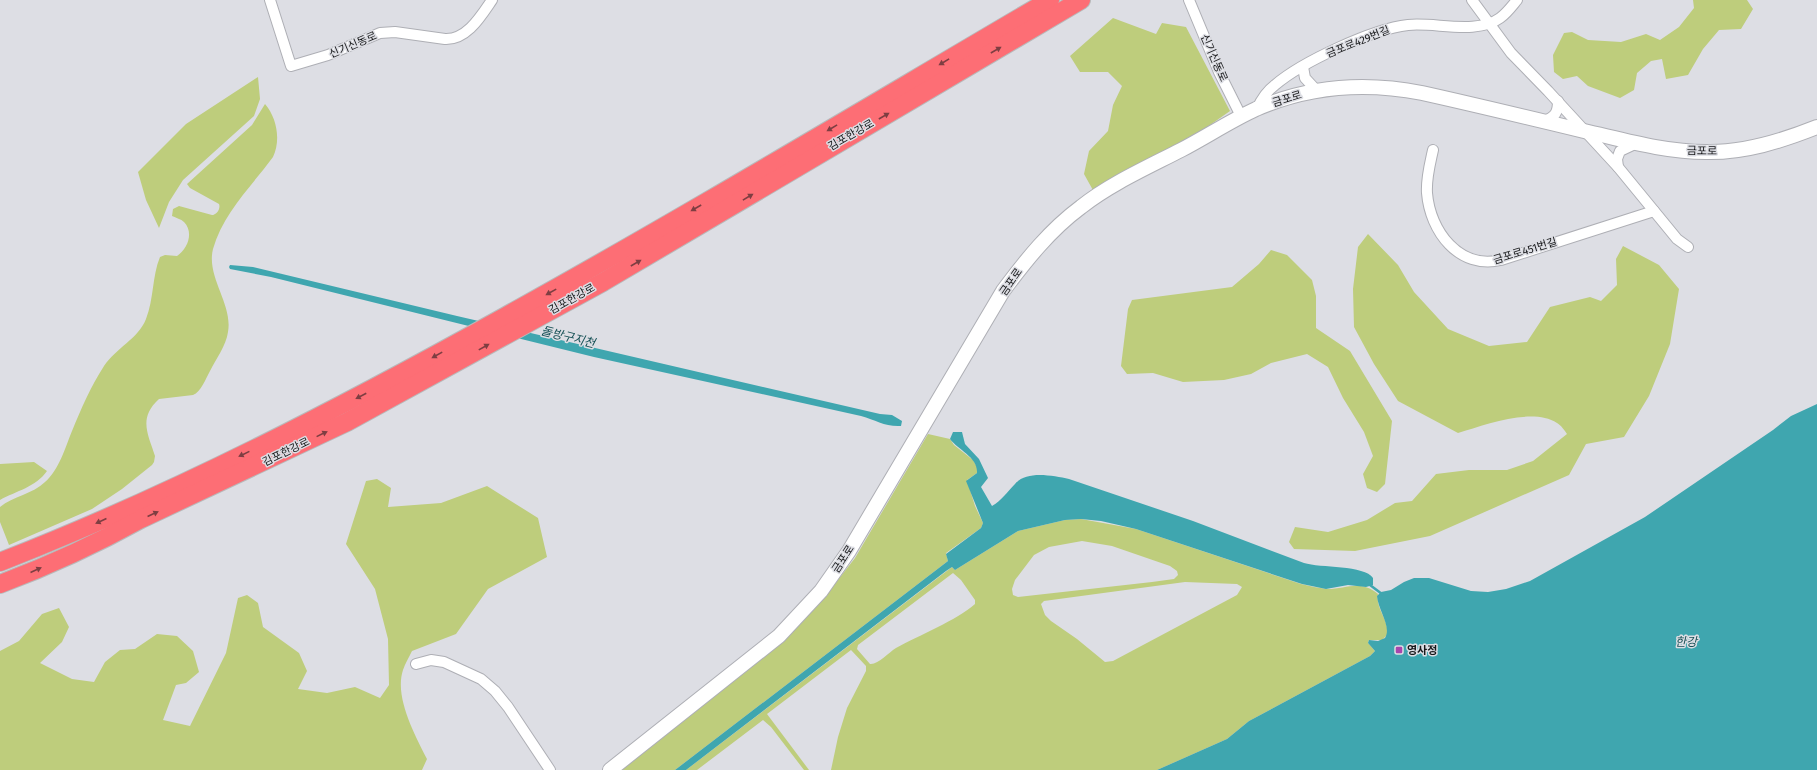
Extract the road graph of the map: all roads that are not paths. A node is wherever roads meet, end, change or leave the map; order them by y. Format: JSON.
{"nodes":[{"id":1,"x":270,"y":0,"type":"edge"},
{"id":2,"x":492,"y":0,"type":"edge"},
{"id":3,"x":1050,"y":0,"type":"edge"},
{"id":4,"x":1081,"y":0,"type":"edge"},
{"id":5,"x":1189,"y":0,"type":"edge"},
{"id":6,"x":1472,"y":0,"type":"edge"},
{"id":7,"x":1517,"y":0,"type":"edge"},
{"id":8,"x":1488,"y":24,"type":"junction"},
{"id":9,"x":1302,"y":67,"type":"junction"},
{"id":10,"x":1317,"y":91,"type":"junction"},
{"id":11,"x":1558,"y":101,"type":"junction"},
{"id":12,"x":1256,"y":109,"type":"junction"},
{"id":13,"x":1241,"y":116,"type":"junction"},
{"id":14,"x":1544,"y":121,"type":"junction"},
{"id":15,"x":1817,"y":127,"type":"edge"},
{"id":16,"x":1585,"y":131,"type":"junction"},
{"id":17,"x":1637,"y":143,"type":"junction"},
{"id":18,"x":1433,"y":150,"type":"dead end"},
{"id":19,"x":1618,"y":167,"type":"junction"},
{"id":20,"x":1654,"y":211,"type":"junction"},
{"id":21,"x":1688,"y":247,"type":"dead end"},
{"id":22,"x":0,"y":562,"type":"edge"},
{"id":23,"x":0,"y":584,"type":"edge"},
{"id":24,"x":416,"y":664,"type":"dead end"},
{"id":25,"x":550,"y":770,"type":"edge"},
{"id":26,"x":610,"y":770,"type":"edge"}],
"edges":[{"from":1,"to":2,"type":"street","name":"신기신동로"},
{"from":3,"to":22,"type":"highway","name":"김포한강로","one_way":true},
{"from":23,"to":4,"type":"highway","name":"김포한강로","one_way":true},
{"from":5,"to":13,"type":"street","name":"신기신동로"},
{"from":6,"to":8,"type":"street"},
{"from":7,"to":8,"type":"street","name":"금포로429번길"},
{"from":8,"to":9,"type":"street","name":"금포로429번길"},
{"from":8,"to":11,"type":"street"},
{"from":9,"to":10,"type":"street"},
{"from":9,"to":12,"type":"street","name":"금포로429번길"},
{"from":10,"to":12,"type":"main road","name":"금포로"},
{"from":10,"to":14,"type":"main road","name":"금포로"},
{"from":11,"to":14,"type":"street"},
{"from":11,"to":16,"type":"street"},
{"from":12,"to":13,"type":"main road","name":"금포로"},
{"from":13,"to":26,"type":"main road","name":"금포로"},
{"from":14,"to":16,"type":"main road","name":"금포로"},
{"from":15,"to":17,"type":"main road","name":"금포로"},
{"from":16,"to":17,"type":"main road","name":"금포로"},
{"from":16,"to":19,"type":"street"},
{"from":17,"to":19,"type":"street"},
{"from":18,"to":20,"type":"street","name":"금포로451번길"},
{"from":19,"to":20,"type":"street"},
{"from":20,"to":21,"type":"street"},
{"from":24,"to":25,"type":"street"}]}
